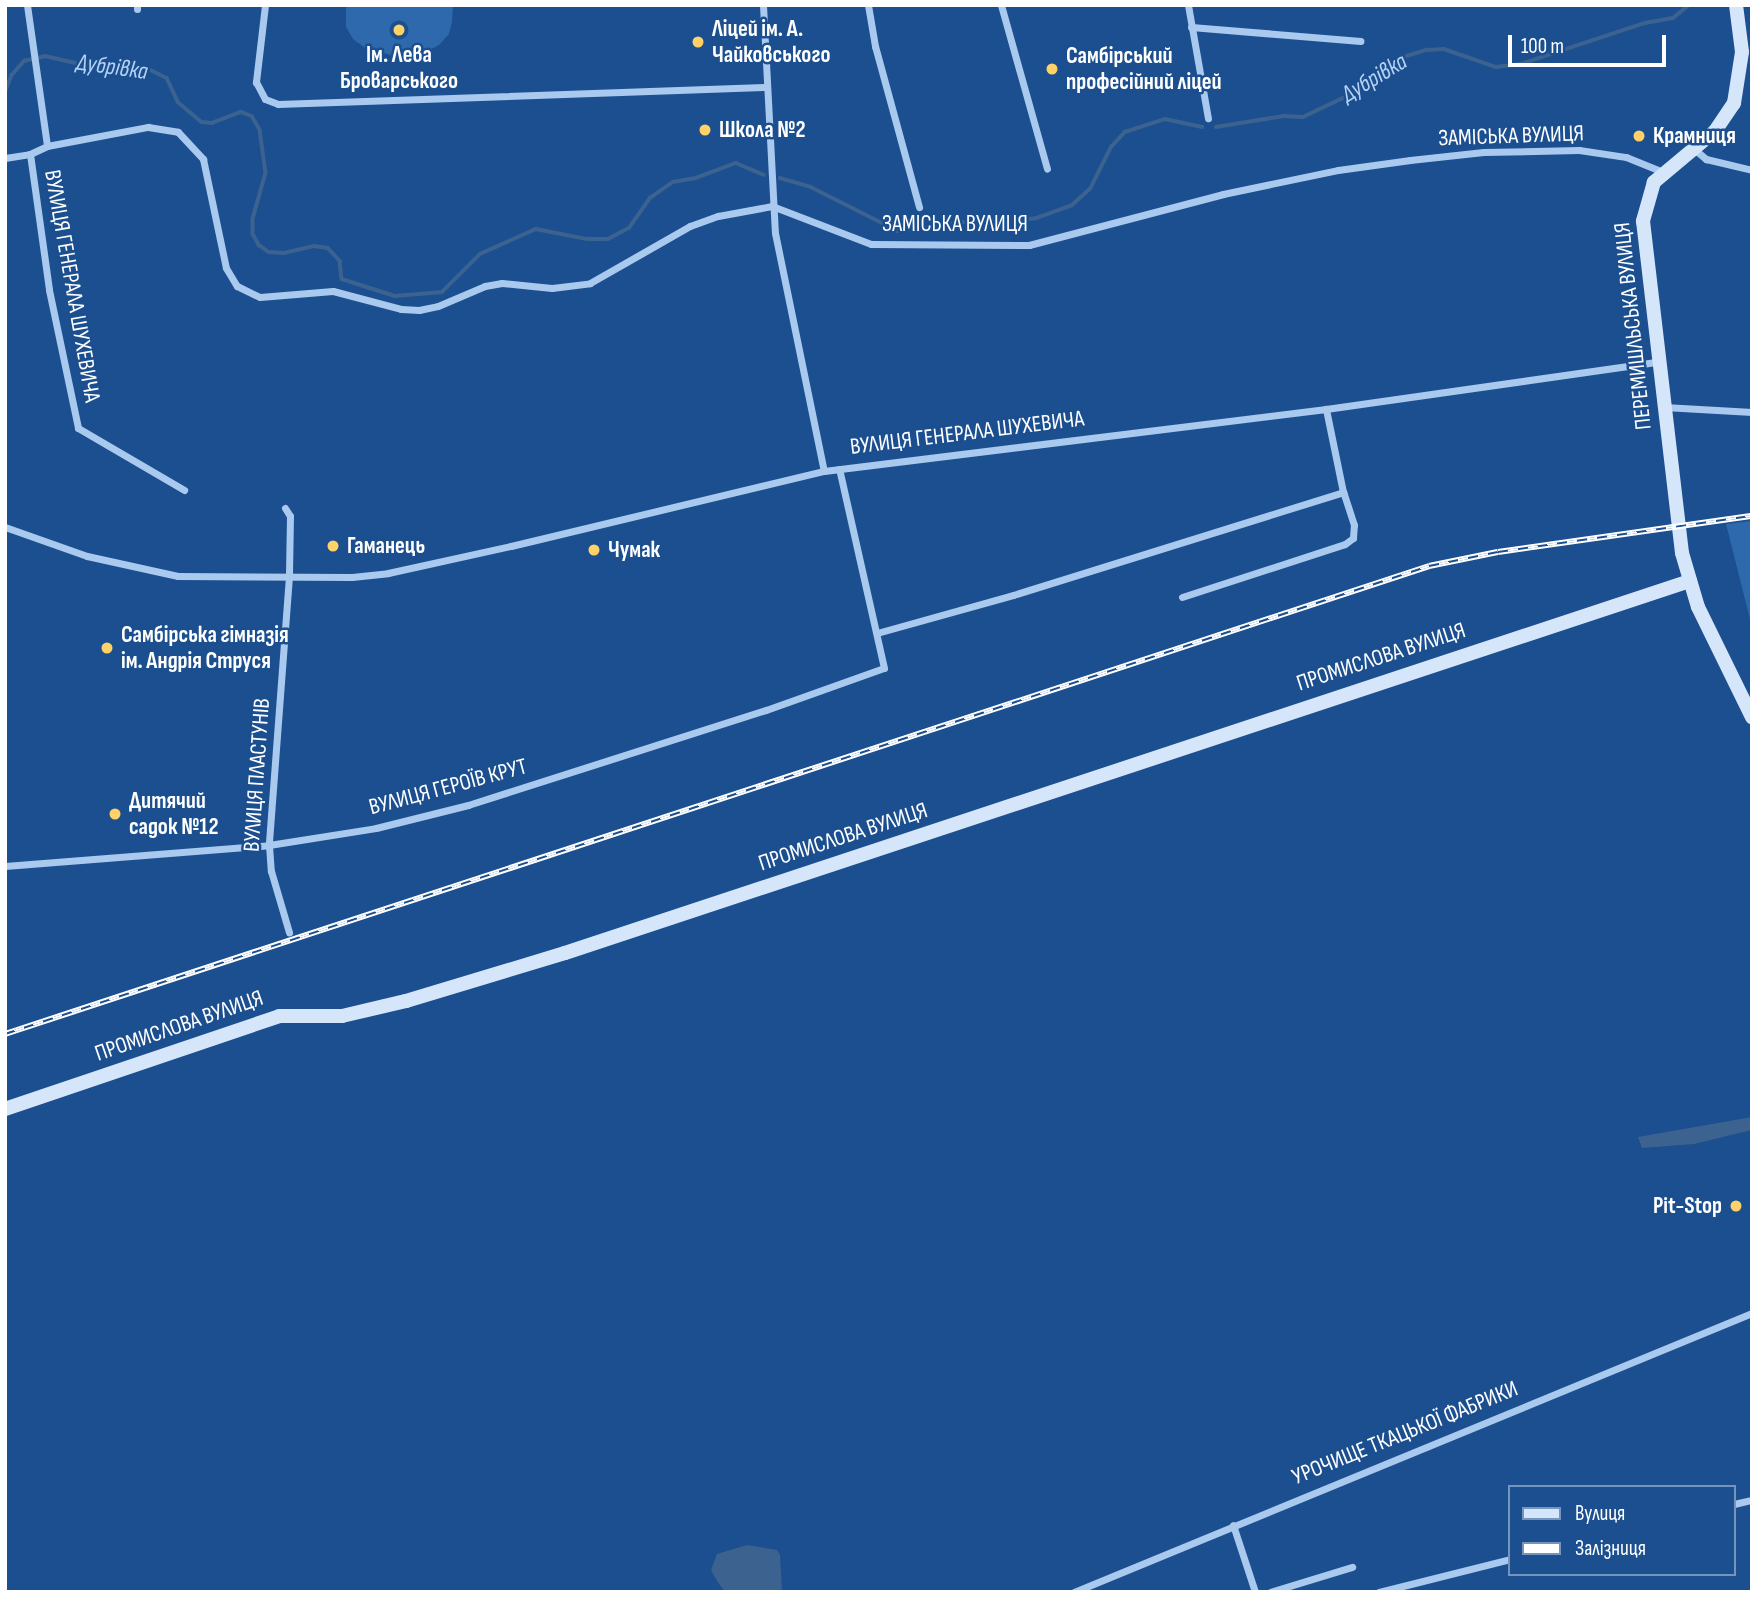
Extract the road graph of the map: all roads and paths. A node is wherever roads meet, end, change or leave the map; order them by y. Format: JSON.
{"nodes":[{"id":1,"x":27,"y":5,"type":"edge"},
{"id":2,"x":265,"y":5,"type":"edge"},
{"id":3,"x":763,"y":5,"type":"edge"},
{"id":4,"x":868,"y":5,"type":"edge"},
{"id":5,"x":1002,"y":5,"type":"edge"},
{"id":6,"x":1188,"y":5,"type":"edge"},
{"id":7,"x":1736,"y":5,"type":"edge"},
{"id":8,"x":1191,"y":27,"type":"junction"},
{"id":9,"x":1360,"y":41,"type":"dead end"},
{"id":10,"x":767,"y":87,"type":"junction"},
{"id":11,"x":1208,"y":118,"type":"dead end"},
{"id":12,"x":47,"y":146,"type":"junction"},
{"id":13,"x":1693,"y":149,"type":"junction"},
{"id":14,"x":30,"y":154,"type":"junction"},
{"id":15,"x":5,"y":158,"type":"edge"},
{"id":16,"x":1046,"y":169,"type":"dead end"},
{"id":17,"x":1752,"y":170,"type":"edge"},
{"id":18,"x":1663,"y":172,"type":"junction"},
{"id":19,"x":772,"y":206,"type":"junction"},
{"id":20,"x":919,"y":206,"type":"dead end"},
{"id":21,"x":1658,"y":362,"type":"junction"},
{"id":22,"x":1663,"y":407,"type":"junction"},
{"id":23,"x":1326,"y":409,"type":"junction"},
{"id":24,"x":1752,"y":412,"type":"edge"},
{"id":25,"x":839,"y":469,"type":"junction"},
{"id":26,"x":824,"y":471,"type":"junction"},
{"id":27,"x":184,"y":490,"type":"dead end"},
{"id":28,"x":1343,"y":492,"type":"junction"},
{"id":29,"x":285,"y":509,"type":"dead end"},
{"id":30,"x":5,"y":527,"type":"edge"},
{"id":31,"x":289,"y":576,"type":"junction"},
{"id":32,"x":1690,"y":581,"type":"junction"},
{"id":33,"x":1182,"y":597,"type":"dead end"},
{"id":34,"x":877,"y":633,"type":"junction"},
{"id":35,"x":1752,"y":717,"type":"edge"},
{"id":36,"x":269,"y":845,"type":"junction"},
{"id":37,"x":5,"y":866,"type":"edge"},
{"id":38,"x":289,"y":932,"type":"dead end"},
{"id":39,"x":5,"y":1109,"type":"edge"},
{"id":40,"x":1752,"y":1313,"type":"edge"},
{"id":41,"x":1233,"y":1525,"type":"junction"},
{"id":42,"x":1508,"y":1560,"type":"edge"},
{"id":43,"x":1352,"y":1567,"type":"dead end"},
{"id":44,"x":1074,"y":1592,"type":"edge"},
{"id":45,"x":1255,"y":1592,"type":"edge"},
{"id":46,"x":1270,"y":1592,"type":"edge"},
{"id":47,"x":1379,"y":1592,"type":"edge"}],
"edges":[{"from":1,"to":12,"type":"street"},
{"from":2,"to":10,"type":"street"},
{"from":3,"to":10,"type":"street"},
{"from":4,"to":20,"type":"street"},
{"from":5,"to":16,"type":"street"},
{"from":6,"to":8,"type":"street"},
{"from":7,"to":13,"type":"street","name":"ПЕРЕМИШЛЬСЬКА ВУЛИЦЯ"},
{"from":8,"to":9,"type":"street"},
{"from":8,"to":11,"type":"street"},
{"from":10,"to":19,"type":"street"},
{"from":12,"to":14,"type":"street"},
{"from":12,"to":19,"type":"street"},
{"from":13,"to":17,"type":"street"},
{"from":13,"to":18,"type":"street","name":"ПЕРЕМИШЛЬСЬКА ВУЛИЦЯ"},
{"from":14,"to":15,"type":"street"},
{"from":14,"to":27,"type":"street","name":"ВУЛИЦЯ ГЕНЕРАЛА ШУХЕВИЧА"},
{"from":18,"to":19,"type":"street","name":"ЗАМІСЬКА ВУЛИЦЯ"},
{"from":18,"to":21,"type":"street","name":"ПЕРЕМИШЛЬСЬКА ВУЛИЦЯ"},
{"from":19,"to":26,"type":"street"},
{"from":21,"to":22,"type":"street","name":"ПЕРЕМИШЛЬСЬКА ВУЛИЦЯ"},
{"from":21,"to":23,"type":"street","name":"ВУЛИЦЯ ГЕНЕРАЛА ШУХЕВИЧА"},
{"from":22,"to":24,"type":"street"},
{"from":22,"to":32,"type":"street","name":"ПЕРЕМИШЛЬСЬКА ВУЛИЦЯ"},
{"from":23,"to":25,"type":"street","name":"ВУЛИЦЯ ГЕНЕРАЛА ШУХЕВИЧА"},
{"from":23,"to":28,"type":"street"},
{"from":25,"to":26,"type":"street","name":"ВУЛИЦЯ ГЕНЕРАЛА ШУХЕВИЧА"},
{"from":25,"to":34,"type":"street"},
{"from":26,"to":31,"type":"street","name":"ВУЛИЦЯ ГЕНЕРАЛА ШУХЕВИЧА"},
{"from":28,"to":33,"type":"street"},
{"from":28,"to":34,"type":"street"},
{"from":29,"to":31,"type":"street"},
{"from":30,"to":31,"type":"street","name":"ВУЛИЦЯ ГЕНЕРАЛА ШУХЕВИЧА"},
{"from":31,"to":36,"type":"street","name":"ВУЛИЦЯ ПЛАСТУНІВ"},
{"from":32,"to":35,"type":"street","name":"ПЕРЕМИШЛЬСЬКА ВУЛИЦЯ"},
{"from":32,"to":39,"type":"street","name":"ПРОМИСЛОВА ВУЛИЦЯ"},
{"from":34,"to":36,"type":"street","name":"ВУЛИЦЯ ГЕРОЇВ КРУТ"},
{"from":36,"to":37,"type":"street","name":"ВУЛИЦЯ ГЕРОЇВ КРУТ"},
{"from":36,"to":38,"type":"street","name":"ВУЛИЦЯ ПЛАСТУНІВ"},
{"from":40,"to":41,"type":"street","name":"УРОЧИЩЕ ТКАЦЬКОЇ ФАБРИКИ"},
{"from":41,"to":44,"type":"street","name":"УРОЧИЩЕ ТКАЦЬКОЇ ФАБРИКИ"},
{"from":41,"to":45,"type":"street"},
{"from":42,"to":47,"type":"street"},
{"from":43,"to":46,"type":"street"}]}
